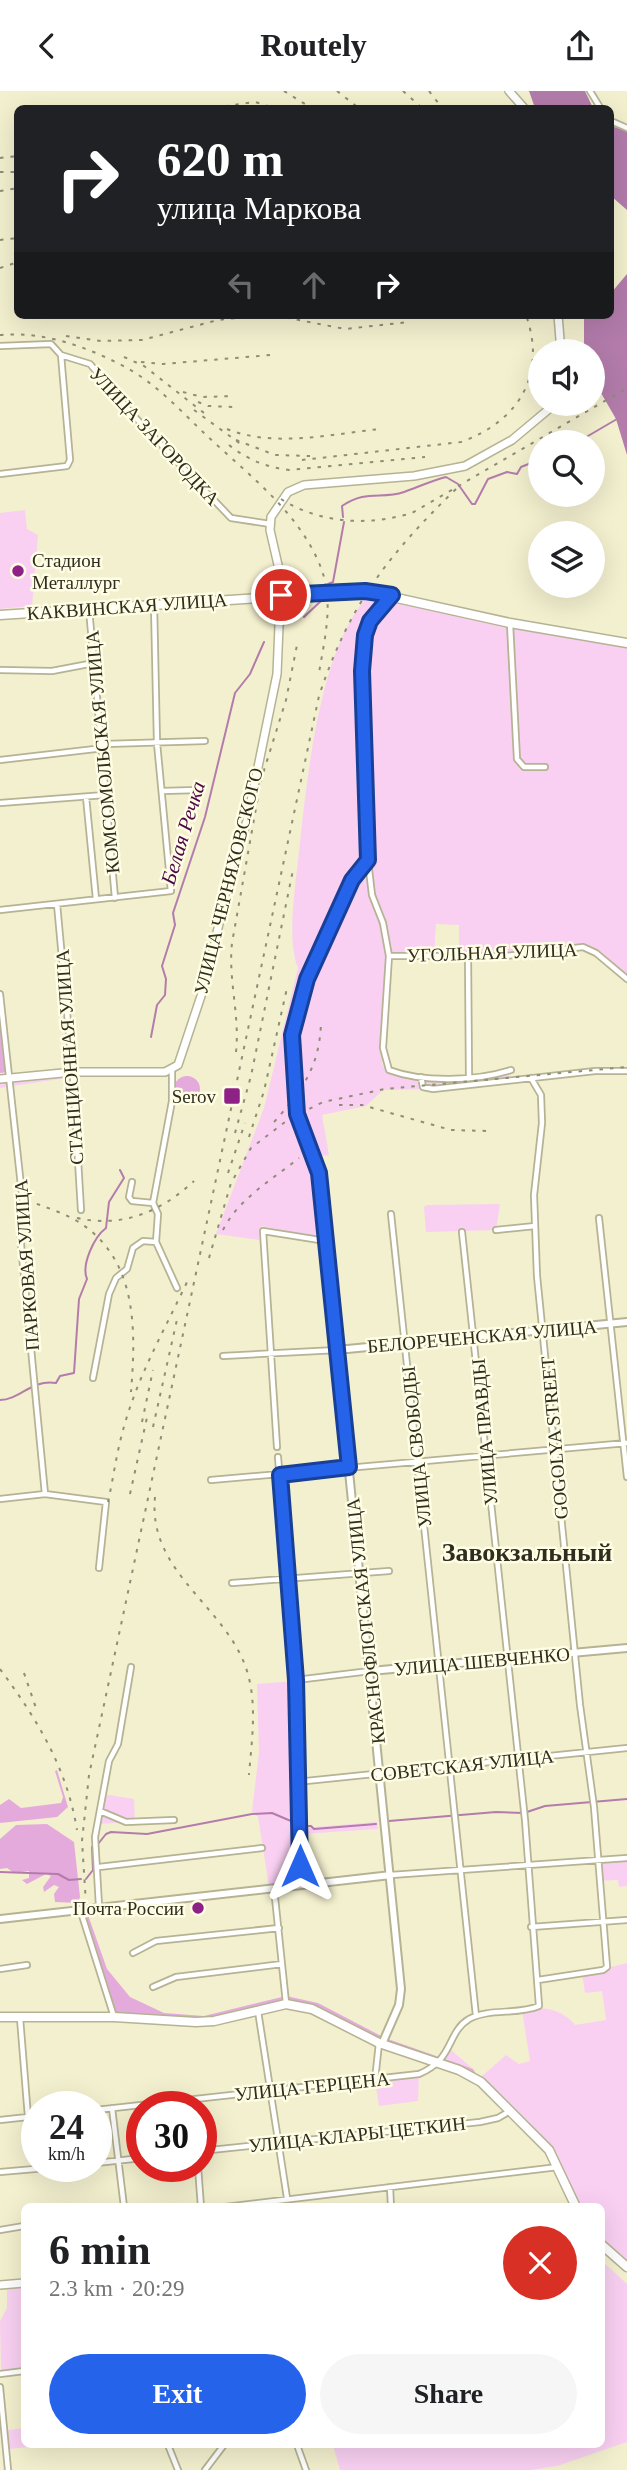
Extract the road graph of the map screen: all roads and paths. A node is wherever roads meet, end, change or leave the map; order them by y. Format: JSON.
{"nodes":[{"id":1,"x":509,"y":91,"type":"edge"},
{"id":2,"x":521,"y":105,"type":"edge"},
{"id":3,"x":558,"y":319,"type":"edge"},
{"id":4,"x":560,"y":339,"type":"edge"},
{"id":5,"x":0,"y":346,"type":"edge"},
{"id":6,"x":61,"y":355,"type":"junction"},
{"id":7,"x":541,"y":416,"type":"edge"},
{"id":8,"x":0,"y":474,"type":"edge"},
{"id":9,"x":270,"y":524,"type":"junction"},
{"id":10,"x":280,"y":571,"type":"junction"},
{"id":11,"x":296,"y":594,"type":"junction"},
{"id":12,"x":281,"y":595,"type":"junction"},
{"id":13,"x":392,"y":595,"type":"junction"},
{"id":14,"x":154,"y":603,"type":"junction"},
{"id":15,"x":89,"y":607,"type":"junction"},
{"id":16,"x":0,"y":615,"type":"edge"},
{"id":17,"x":510,"y":623,"type":"junction"},
{"id":18,"x":627,"y":643,"type":"edge"},
{"id":19,"x":94,"y":663,"type":"junction"},
{"id":20,"x":0,"y":670,"type":"edge"},
{"id":21,"x":205,"y":741,"type":"dead end"},
{"id":22,"x":157,"y":743,"type":"junction"},
{"id":23,"x":101,"y":746,"type":"junction"},
{"id":24,"x":0,"y":760,"type":"edge"},
{"id":25,"x":545,"y":767,"type":"dead end"},
{"id":26,"x":198,"y":790,"type":"dead end"},
{"id":27,"x":162,"y":791,"type":"junction"},
{"id":28,"x":106,"y":795,"type":"junction"},
{"id":29,"x":86,"y":797,"type":"junction"},
{"id":30,"x":0,"y":803,"type":"edge"},
{"id":31,"x":368,"y":860,"type":"junction"},
{"id":32,"x":115,"y":898,"type":"junction"},
{"id":33,"x":96,"y":899,"type":"junction"},
{"id":34,"x":57,"y":904,"type":"junction"},
{"id":35,"x":0,"y":910,"type":"edge"},
{"id":36,"x":468,"y":955,"type":"junction"},
{"id":37,"x":389,"y":956,"type":"junction"},
{"id":38,"x":627,"y":979,"type":"edge"},
{"id":39,"x":0,"y":994,"type":"edge"},
{"id":40,"x":511,"y":1070,"type":"dead end"},
{"id":41,"x":172,"y":1071,"type":"junction"},
{"id":42,"x":73,"y":1072,"type":"junction"},
{"id":43,"x":627,"y":1072,"type":"edge"},
{"id":44,"x":469,"y":1076,"type":"junction"},
{"id":45,"x":421,"y":1077,"type":"junction"},
{"id":46,"x":4,"y":1078,"type":"edge"},
{"id":47,"x":531,"y":1078,"type":"junction"},
{"id":48,"x":132,"y":1182,"type":"dead end"},
{"id":49,"x":153,"y":1203,"type":"junction"},
{"id":50,"x":81,"y":1210,"type":"dead end"},
{"id":51,"x":391,"y":1213,"type":"dead end"},
{"id":52,"x":598,"y":1218,"type":"dead end"},
{"id":53,"x":534,"y":1226,"type":"junction"},
{"id":54,"x":496,"y":1230,"type":"dead end"},
{"id":55,"x":461,"y":1232,"type":"dead end"},
{"id":56,"x":326,"y":1241,"type":"junction"},
{"id":57,"x":156,"y":1242,"type":"junction"},
{"id":58,"x":177,"y":1288,"type":"dead end"},
{"id":59,"x":627,"y":1322,"type":"edge"},
{"id":60,"x":612,"y":1323,"type":"junction"},
{"id":61,"x":544,"y":1330,"type":"junction"},
{"id":62,"x":475,"y":1337,"type":"junction"},
{"id":63,"x":405,"y":1343,"type":"junction"},
{"id":64,"x":337,"y":1350,"type":"junction"},
{"id":65,"x":274,"y":1355,"type":"junction"},
{"id":66,"x":223,"y":1356,"type":"dead end"},
{"id":67,"x":93,"y":1378,"type":"dead end"},
{"id":68,"x":625,"y":1443,"type":"edge"},
{"id":69,"x":277,"y":1447,"type":"dead end"},
{"id":70,"x":554,"y":1448,"type":"junction"},
{"id":71,"x":486,"y":1455,"type":"junction"},
{"id":72,"x":278,"y":1457,"type":"dead end"},
{"id":73,"x":417,"y":1462,"type":"junction"},
{"id":74,"x":349,"y":1467,"type":"junction"},
{"id":75,"x":280,"y":1475,"type":"junction"},
{"id":76,"x":627,"y":1477,"type":"edge"},
{"id":77,"x":211,"y":1480,"type":"dead end"},
{"id":78,"x":45,"y":1494,"type":"junction"},
{"id":79,"x":0,"y":1499,"type":"edge"},
{"id":80,"x":99,"y":1568,"type":"dead end"},
{"id":81,"x":390,"y":1571,"type":"dead end"},
{"id":82,"x":360,"y":1573,"type":"junction"},
{"id":83,"x":289,"y":1580,"type":"junction"},
{"id":84,"x":232,"y":1583,"type":"dead end"},
{"id":85,"x":627,"y":1648,"type":"edge"},
{"id":86,"x":575,"y":1653,"type":"junction"},
{"id":87,"x":508,"y":1658,"type":"junction"},
{"id":88,"x":439,"y":1666,"type":"junction"},
{"id":89,"x":131,"y":1667,"type":"dead end"},
{"id":90,"x":370,"y":1671,"type":"junction"},
{"id":91,"x":296,"y":1680,"type":"junction"},
{"id":92,"x":627,"y":1748,"type":"edge"},
{"id":93,"x":587,"y":1752,"type":"junction"},
{"id":94,"x":519,"y":1758,"type":"junction"},
{"id":95,"x":449,"y":1764,"type":"junction"},
{"id":96,"x":380,"y":1773,"type":"junction"},
{"id":97,"x":300,"y":1787,"type":"junction"},
{"id":98,"x":100,"y":1811,"type":"junction"},
{"id":99,"x":174,"y":1820,"type":"dead end"},
{"id":100,"x":262,"y":1848,"type":"dead end"},
{"id":101,"x":627,"y":1858,"type":"edge"},
{"id":102,"x":598,"y":1860,"type":"junction"},
{"id":103,"x":526,"y":1866,"type":"junction"},
{"id":104,"x":99,"y":1867,"type":"junction"},
{"id":105,"x":459,"y":1871,"type":"junction"},
{"id":106,"x":391,"y":1875,"type":"junction"},
{"id":107,"x":302,"y":1885,"type":"junction"},
{"id":108,"x":274,"y":1888,"type":"junction"},
{"id":109,"x":99,"y":1906,"type":"junction"},
{"id":110,"x":80,"y":1909,"type":"junction"},
{"id":111,"x":0,"y":1919,"type":"edge"},
{"id":112,"x":627,"y":1920,"type":"edge"},
{"id":113,"x":602,"y":1922,"type":"junction"},
{"id":114,"x":531,"y":1927,"type":"junction"},
{"id":115,"x":279,"y":1928,"type":"junction"},
{"id":116,"x":133,"y":1953,"type":"dead end"},
{"id":117,"x":282,"y":1964,"type":"junction"},
{"id":118,"x":27,"y":1965,"type":"dead end"},
{"id":119,"x":0,"y":1969,"type":"edge"},
{"id":120,"x":538,"y":1980,"type":"junction"},
{"id":121,"x":153,"y":1987,"type":"dead end"},
{"id":122,"x":286,"y":2004,"type":"junction"},
{"id":123,"x":258,"y":2010,"type":"junction"},
{"id":124,"x":476,"y":2016,"type":"junction"},
{"id":125,"x":0,"y":2017,"type":"edge"},
{"id":126,"x":114,"y":2017,"type":"junction"},
{"id":127,"x":20,"y":2018,"type":"junction"},
{"id":128,"x":380,"y":2043,"type":"junction"},
{"id":129,"x":441,"y":2063,"type":"junction"},
{"id":130,"x":375,"y":2081,"type":"junction"},
{"id":131,"x":272,"y":2090,"type":"junction"},
{"id":132,"x":26,"y":2091,"type":"edge"},
{"id":133,"x":217,"y":2096,"type":"edge"},
{"id":134,"x":126,"y":2106,"type":"edge"},
{"id":135,"x":112,"y":2108,"type":"joint"},
{"id":136,"x":511,"y":2111,"type":"junction"},
{"id":137,"x":21,"y":2118,"type":"edge"},
{"id":138,"x":0,"y":2120,"type":"edge"},
{"id":139,"x":279,"y":2142,"type":"junction"},
{"id":140,"x":217,"y":2149,"type":"edge"},
{"id":141,"x":126,"y":2160,"type":"edge"},
{"id":142,"x":118,"y":2161,"type":"junction"},
{"id":143,"x":112,"y":2162,"type":"edge"},
{"id":144,"x":559,"y":2167,"type":"junction"},
{"id":145,"x":21,"y":2170,"type":"edge"},
{"id":146,"x":0,"y":2172,"type":"edge"},
{"id":147,"x":199,"y":2182,"type":"edge"},
{"id":148,"x":390,"y":2187,"type":"junction"},
{"id":149,"x":287,"y":2199,"type":"junction"},
{"id":150,"x":123,"y":2203,"type":"edge"},
{"id":151,"x":201,"y":2203,"type":"edge"},
{"id":152,"x":256,"y":2203,"type":"edge"},
{"id":153,"x":391,"y":2203,"type":"edge"},
{"id":154,"x":574,"y":2203,"type":"edge"},
{"id":155,"x":21,"y":2226,"type":"edge"},
{"id":156,"x":0,"y":2230,"type":"edge"},
{"id":157,"x":605,"y":2248,"type":"edge"},
{"id":158,"x":627,"y":2267,"type":"edge"},
{"id":159,"x":21,"y":2284,"type":"edge"},
{"id":160,"x":0,"y":2285,"type":"edge"},
{"id":161,"x":21,"y":2371,"type":"edge"},
{"id":162,"x":0,"y":2374,"type":"edge"},
{"id":163,"x":0,"y":2386,"type":"edge"},
{"id":164,"x":168,"y":2448,"type":"edge"},
{"id":165,"x":222,"y":2448,"type":"edge"},
{"id":166,"x":299,"y":2448,"type":"edge"},
{"id":167,"x":8,"y":2470,"type":"edge"},
{"id":168,"x":178,"y":2470,"type":"edge"},
{"id":169,"x":205,"y":2470,"type":"edge"},
{"id":170,"x":306,"y":2470,"type":"edge"}],
"edges":[{"from":1,"to":2,"type":"main road"},
{"from":3,"to":4,"type":"main road"},
{"from":5,"to":6,"type":"street","name":"УЛИЦА ЗАГОРОДКА"},
{"from":6,"to":8,"type":"street"},
{"from":6,"to":9,"type":"street","name":"УЛИЦА ЗАГОРОДКА"},
{"from":7,"to":9,"type":"main road"},
{"from":9,"to":10,"type":"main road"},
{"from":10,"to":11,"type":"main road"},
{"from":10,"to":12,"type":"main road","name":"УЛИЦА ЧЕРНЯХОВСКОГО"},
{"from":11,"to":12,"type":"main road","name":"КАКВИНСКАЯ УЛИЦА"},
{"from":11,"to":13,"type":"main road","name":"КАКВИНСКАЯ УЛИЦА"},
{"from":12,"to":14,"type":"main road","name":"КАКВИНСКАЯ УЛИЦА"},
{"from":12,"to":41,"type":"main road","name":"УЛИЦА ЧЕРНЯХОВСКОГО"},
{"from":13,"to":17,"type":"main road","name":"КАКВИНСКАЯ УЛИЦА"},
{"from":13,"to":31,"type":"street"},
{"from":14,"to":15,"type":"main road","name":"КАКВИНСКАЯ УЛИЦА"},
{"from":14,"to":22,"type":"street"},
{"from":15,"to":16,"type":"main road","name":"КАКВИНСКАЯ УЛИЦА"},
{"from":15,"to":19,"type":"street","name":"КОМСОМОЛЬСКАЯ УЛИЦА"},
{"from":17,"to":18,"type":"main road","name":"КАКВИНСКАЯ УЛИЦА"},
{"from":17,"to":25,"type":"street"},
{"from":19,"to":20,"type":"street"},
{"from":19,"to":23,"type":"street","name":"КОМСОМОЛЬСКАЯ УЛИЦА"},
{"from":21,"to":22,"type":"street"},
{"from":22,"to":23,"type":"street"},
{"from":22,"to":27,"type":"street"},
{"from":23,"to":24,"type":"street"},
{"from":23,"to":28,"type":"street","name":"КОМСОМОЛЬСКАЯ УЛИЦА"},
{"from":26,"to":27,"type":"street"},
{"from":27,"to":32,"type":"street"},
{"from":28,"to":29,"type":"street"},
{"from":28,"to":32,"type":"street","name":"КОМСОМОЛЬСКАЯ УЛИЦА"},
{"from":29,"to":30,"type":"street"},
{"from":29,"to":33,"type":"street"},
{"from":31,"to":37,"type":"street"},
{"from":31,"to":56,"type":"street","name":"КРАСНОФЛОТСКАЯ УЛИЦА"},
{"from":32,"to":33,"type":"street"},
{"from":33,"to":34,"type":"street"},
{"from":34,"to":35,"type":"street"},
{"from":34,"to":42,"type":"street","name":"СТАНЦИОННАЯ УЛИЦА"},
{"from":36,"to":37,"type":"street","name":"УГОЛЬНАЯ УЛИЦА"},
{"from":36,"to":38,"type":"street","name":"УГОЛЬНАЯ УЛИЦА"},
{"from":36,"to":44,"type":"street"},
{"from":37,"to":45,"type":"street"},
{"from":39,"to":46,"type":"street","name":"ПАРКОВАЯ УЛИЦА"},
{"from":40,"to":44,"type":"street"},
{"from":41,"to":42,"type":"main road"},
{"from":41,"to":49,"type":"street","name":"УЛИЦА ЧЕРНЯХОВСКОГО"},
{"from":42,"to":46,"type":"main road"},
{"from":42,"to":50,"type":"street","name":"СТАНЦИОННАЯ УЛИЦА"},
{"from":43,"to":47,"type":"street"},
{"from":44,"to":45,"type":"street"},
{"from":45,"to":47,"type":"street"},
{"from":46,"to":78,"type":"street","name":"ПАРКОВАЯ УЛИЦА"},
{"from":47,"to":53,"type":"street","name":"GOGOLYA STREET"},
{"from":48,"to":49,"type":"street"},
{"from":49,"to":57,"type":"street","name":"УЛИЦА ЧЕРНЯХОВСКОГО"},
{"from":51,"to":63,"type":"street","name":"УЛИЦА СВОБОДЫ"},
{"from":52,"to":60,"type":"street"},
{"from":53,"to":54,"type":"street"},
{"from":53,"to":61,"type":"street","name":"GOGOLYA STREET"},
{"from":55,"to":62,"type":"street","name":"УЛИЦА ПРАВДЫ"},
{"from":56,"to":64,"type":"street","name":"КРАСНОФЛОТСКАЯ УЛИЦА"},
{"from":56,"to":65,"type":"street"},
{"from":57,"to":58,"type":"street"},
{"from":57,"to":67,"type":"street"},
{"from":59,"to":60,"type":"street","name":"БЕЛОРЕЧЕНСКАЯ УЛИЦА"},
{"from":60,"to":61,"type":"street","name":"БЕЛОРЕЧЕНСКАЯ УЛИЦА"},
{"from":60,"to":68,"type":"street"},
{"from":61,"to":62,"type":"street","name":"БЕЛОРЕЧЕНСКАЯ УЛИЦА"},
{"from":61,"to":70,"type":"street","name":"GOGOLYA STREET"},
{"from":62,"to":63,"type":"street","name":"БЕЛОРЕЧЕНСКАЯ УЛИЦА"},
{"from":62,"to":71,"type":"street","name":"УЛИЦА ПРАВДЫ"},
{"from":63,"to":64,"type":"street","name":"БЕЛОРЕЧЕНСКАЯ УЛИЦА"},
{"from":63,"to":73,"type":"street","name":"УЛИЦА СВОБОДЫ"},
{"from":64,"to":65,"type":"street"},
{"from":64,"to":74,"type":"street","name":"КРАСНОФЛОТСКАЯ УЛИЦА"},
{"from":65,"to":66,"type":"street"},
{"from":65,"to":69,"type":"street"},
{"from":68,"to":70,"type":"street"},
{"from":68,"to":76,"type":"street"},
{"from":70,"to":71,"type":"street"},
{"from":70,"to":86,"type":"street","name":"GOGOLYA STREET"},
{"from":71,"to":73,"type":"street"},
{"from":71,"to":87,"type":"street","name":"УЛИЦА ПРАВДЫ"},
{"from":72,"to":75,"type":"street"},
{"from":73,"to":74,"type":"street"},
{"from":73,"to":88,"type":"street","name":"УЛИЦА СВОБОДЫ"},
{"from":74,"to":75,"type":"street"},
{"from":74,"to":82,"type":"street","name":"КРАСНОФЛОТСКАЯ УЛИЦА"},
{"from":75,"to":77,"type":"street"},
{"from":75,"to":83,"type":"street"},
{"from":78,"to":79,"type":"street"},
{"from":78,"to":80,"type":"street"},
{"from":81,"to":82,"type":"street"},
{"from":82,"to":83,"type":"street"},
{"from":82,"to":90,"type":"street","name":"КРАСНОФЛОТСКАЯ УЛИЦА"},
{"from":83,"to":84,"type":"street"},
{"from":83,"to":91,"type":"street"},
{"from":85,"to":86,"type":"street","name":"УЛИЦА ШЕВЧЕНКО"},
{"from":86,"to":87,"type":"street","name":"УЛИЦА ШЕВЧЕНКО"},
{"from":86,"to":93,"type":"street","name":"GOGOLYA STREET"},
{"from":87,"to":88,"type":"street","name":"УЛИЦА ШЕВЧЕНКО"},
{"from":87,"to":94,"type":"street","name":"УЛИЦА ПРАВДЫ"},
{"from":88,"to":90,"type":"street","name":"УЛИЦА ШЕВЧЕНКО"},
{"from":88,"to":95,"type":"street","name":"УЛИЦА СВОБОДЫ"},
{"from":89,"to":98,"type":"street"},
{"from":90,"to":91,"type":"street","name":"УЛИЦА ШЕВЧЕНКО"},
{"from":90,"to":96,"type":"street","name":"КРАСНОФЛОТСКАЯ УЛИЦА"},
{"from":91,"to":97,"type":"street"},
{"from":92,"to":93,"type":"street","name":"СОВЕТСКАЯ УЛИЦА"},
{"from":93,"to":94,"type":"street","name":"СОВЕТСКАЯ УЛИЦА"},
{"from":93,"to":102,"type":"street","name":"GOGOLYA STREET"},
{"from":94,"to":95,"type":"street","name":"СОВЕТСКАЯ УЛИЦА"},
{"from":94,"to":103,"type":"street","name":"УЛИЦА ПРАВДЫ"},
{"from":95,"to":96,"type":"street","name":"СОВЕТСКАЯ УЛИЦА"},
{"from":95,"to":105,"type":"street","name":"УЛИЦА СВОБОДЫ"},
{"from":96,"to":97,"type":"street","name":"СОВЕТСКАЯ УЛИЦА"},
{"from":96,"to":106,"type":"street","name":"КРАСНОФЛОТСКАЯ УЛИЦА"},
{"from":97,"to":107,"type":"street"},
{"from":98,"to":99,"type":"street"},
{"from":98,"to":104,"type":"street"},
{"from":100,"to":104,"type":"street"},
{"from":101,"to":102,"type":"street"},
{"from":102,"to":103,"type":"street"},
{"from":102,"to":113,"type":"street","name":"GOGOLYA STREET"},
{"from":103,"to":105,"type":"street"},
{"from":103,"to":114,"type":"street"},
{"from":104,"to":109,"type":"street"},
{"from":105,"to":106,"type":"street"},
{"from":105,"to":124,"type":"street"},
{"from":106,"to":107,"type":"street"},
{"from":106,"to":128,"type":"street","name":"КРАСНОФЛОТСКАЯ УЛИЦА"},
{"from":107,"to":108,"type":"street"},
{"from":108,"to":109,"type":"street"},
{"from":108,"to":115,"type":"street"},
{"from":109,"to":110,"type":"street"},
{"from":110,"to":111,"type":"street"},
{"from":110,"to":126,"type":"street"},
{"from":112,"to":113,"type":"street"},
{"from":113,"to":114,"type":"street"},
{"from":113,"to":120,"type":"street","name":"GOGOLYA STREET"},
{"from":114,"to":120,"type":"street"},
{"from":115,"to":116,"type":"street"},
{"from":115,"to":117,"type":"street"},
{"from":117,"to":121,"type":"street"},
{"from":117,"to":122,"type":"street"},
{"from":118,"to":119,"type":"street"},
{"from":120,"to":124,"type":"street"},
{"from":122,"to":123,"type":"main road"},
{"from":122,"to":128,"type":"main road"},
{"from":123,"to":126,"type":"main road"},
{"from":123,"to":131,"type":"street"},
{"from":124,"to":129,"type":"street"},
{"from":125,"to":127,"type":"main road"},
{"from":126,"to":127,"type":"main road"},
{"from":127,"to":132,"type":"street"},
{"from":128,"to":129,"type":"main road"},
{"from":128,"to":130,"type":"street","name":"КРАСНОФЛОТСКАЯ УЛИЦА"},
{"from":129,"to":130,"type":"street","name":"УЛИЦА ГЕРЦЕНА"},
{"from":129,"to":136,"type":"main road"},
{"from":130,"to":131,"type":"street","name":"УЛИЦА ГЕРЦЕНА"},
{"from":131,"to":133,"type":"street","name":"УЛИЦА ГЕРЦЕНА"},
{"from":131,"to":139,"type":"street"},
{"from":134,"to":135,"type":"street","name":"УЛИЦА ГЕРЦЕНА"},
{"from":135,"to":142,"type":"street"},
{"from":136,"to":139,"type":"street","name":"УЛИЦА КЛАРЫ ЦЕТКИН"},
{"from":136,"to":144,"type":"main road"},
{"from":137,"to":138,"type":"street"},
{"from":139,"to":140,"type":"street","name":"УЛИЦА КЛАРЫ ЦЕТКИН"},
{"from":139,"to":149,"type":"street"},
{"from":141,"to":142,"type":"street"},
{"from":142,"to":143,"type":"street"},
{"from":142,"to":150,"type":"street"},
{"from":144,"to":148,"type":"street"},
{"from":144,"to":154,"type":"main road"},
{"from":145,"to":146,"type":"street"},
{"from":147,"to":151,"type":"street"},
{"from":148,"to":149,"type":"street"},
{"from":148,"to":153,"type":"street"},
{"from":149,"to":152,"type":"street"},
{"from":155,"to":156,"type":"street"},
{"from":157,"to":158,"type":"main road"},
{"from":159,"to":160,"type":"main road"},
{"from":161,"to":162,"type":"street"},
{"from":163,"to":167,"type":"street"},
{"from":164,"to":168,"type":"street"},
{"from":165,"to":169,"type":"street"},
{"from":166,"to":170,"type":"street"}]}
